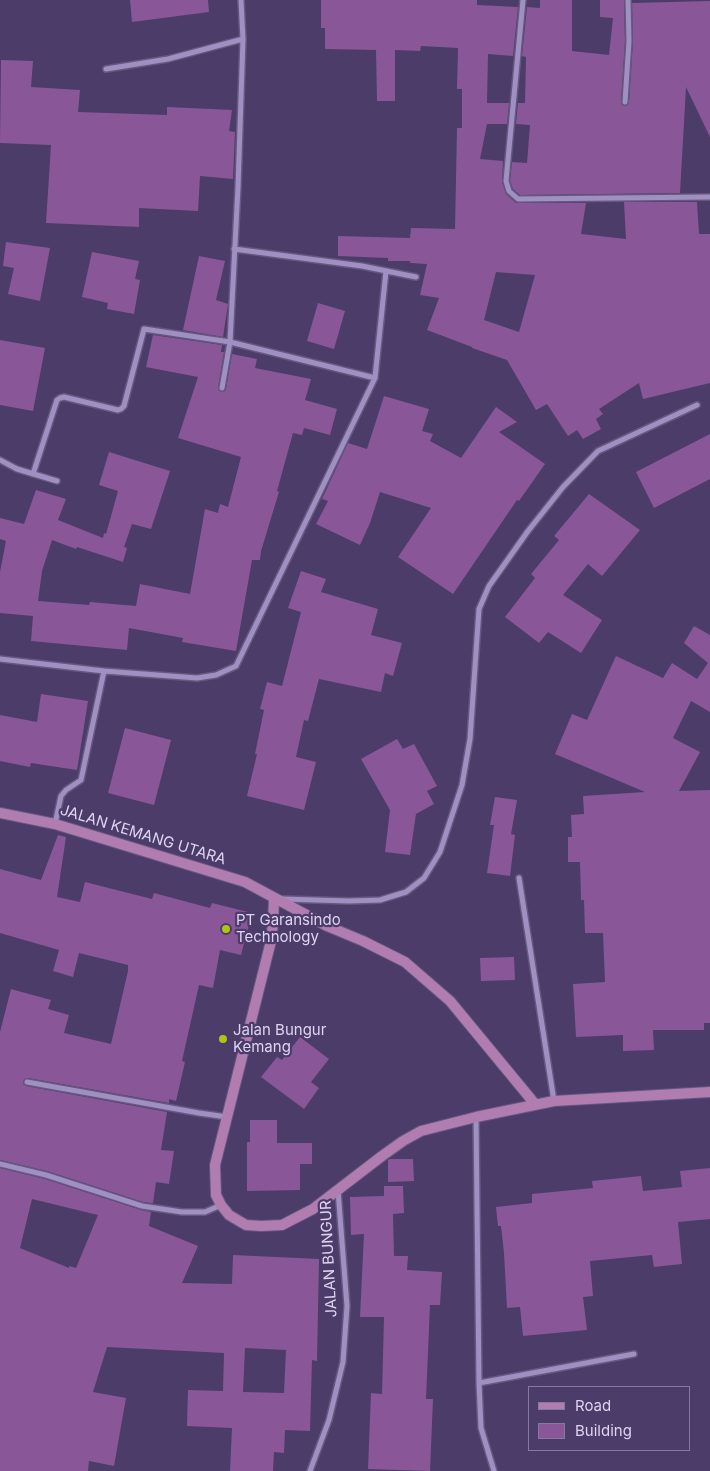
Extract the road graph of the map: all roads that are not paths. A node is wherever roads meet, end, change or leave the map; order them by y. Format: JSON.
{"nodes":[{"id":1,"x":241,"y":0,"type":"edge"},
{"id":2,"x":523,"y":0,"type":"edge"},
{"id":3,"x":628,"y":0,"type":"edge"},
{"id":4,"x":243,"y":39,"type":"junction"},
{"id":5,"x":106,"y":69,"type":"dead end"},
{"id":6,"x":625,"y":102,"type":"dead end"},
{"id":7,"x":710,"y":197,"type":"edge"},
{"id":8,"x":234,"y":249,"type":"junction"},
{"id":9,"x":386,"y":271,"type":"junction"},
{"id":10,"x":416,"y":277,"type":"dead end"},
{"id":11,"x":230,"y":342,"type":"junction"},
{"id":12,"x":374,"y":378,"type":"junction"},
{"id":13,"x":222,"y":388,"type":"dead end"},
{"id":14,"x":697,"y":405,"type":"dead end"},
{"id":15,"x":0,"y":460,"type":"edge"},
{"id":16,"x":33,"y":474,"type":"junction"},
{"id":17,"x":57,"y":482,"type":"dead end"},
{"id":18,"x":0,"y":659,"type":"edge"},
{"id":19,"x":104,"y":671,"type":"junction"},
{"id":20,"x":0,"y":813,"type":"edge"},
{"id":21,"x":55,"y":824,"type":"junction"},
{"id":22,"x":519,"y":878,"type":"dead end"},
{"id":23,"x":274,"y":899,"type":"junction"},
{"id":24,"x":27,"y":1082,"type":"dead end"},
{"id":25,"x":710,"y":1092,"type":"edge"},
{"id":26,"x":554,"y":1101,"type":"junction"},
{"id":27,"x":536,"y":1104,"type":"junction"},
{"id":28,"x":227,"y":1117,"type":"junction"},
{"id":29,"x":476,"y":1117,"type":"junction"},
{"id":30,"x":0,"y":1164,"type":"edge"},
{"id":31,"x":338,"y":1190,"type":"junction"},
{"id":32,"x":221,"y":1205,"type":"junction"},
{"id":33,"x":634,"y":1354,"type":"dead end"},
{"id":34,"x":479,"y":1382,"type":"junction"},
{"id":35,"x":310,"y":1471,"type":"edge"},
{"id":36,"x":494,"y":1471,"type":"edge"}],
"edges":[{"from":1,"to":4,"type":"street"},
{"from":2,"to":7,"type":"street"},
{"from":3,"to":6,"type":"street"},
{"from":4,"to":5,"type":"street"},
{"from":4,"to":8,"type":"street"},
{"from":8,"to":9,"type":"street"},
{"from":8,"to":11,"type":"street"},
{"from":9,"to":10,"type":"street"},
{"from":9,"to":12,"type":"street"},
{"from":11,"to":12,"type":"street"},
{"from":11,"to":13,"type":"street"},
{"from":11,"to":16,"type":"street"},
{"from":12,"to":19,"type":"street"},
{"from":14,"to":23,"type":"street"},
{"from":15,"to":16,"type":"street"},
{"from":16,"to":17,"type":"street"},
{"from":18,"to":19,"type":"street"},
{"from":19,"to":21,"type":"street"},
{"from":20,"to":21,"type":"street","name":"JALAN KEMANG UTARA"},
{"from":21,"to":23,"type":"street","name":"JALAN KEMANG UTARA"},
{"from":22,"to":26,"type":"street"},
{"from":23,"to":27,"type":"street","name":"JALAN KEMANG UTARA"},
{"from":23,"to":28,"type":"street"},
{"from":24,"to":28,"type":"street"},
{"from":25,"to":26,"type":"street"},
{"from":26,"to":27,"type":"street"},
{"from":27,"to":29,"type":"street"},
{"from":28,"to":32,"type":"street"},
{"from":29,"to":31,"type":"street"},
{"from":29,"to":34,"type":"street"},
{"from":30,"to":32,"type":"street"},
{"from":31,"to":32,"type":"street"},
{"from":31,"to":35,"type":"street","name":"JALAN BUNGUR"},
{"from":33,"to":34,"type":"street"},
{"from":34,"to":36,"type":"street"}]}
